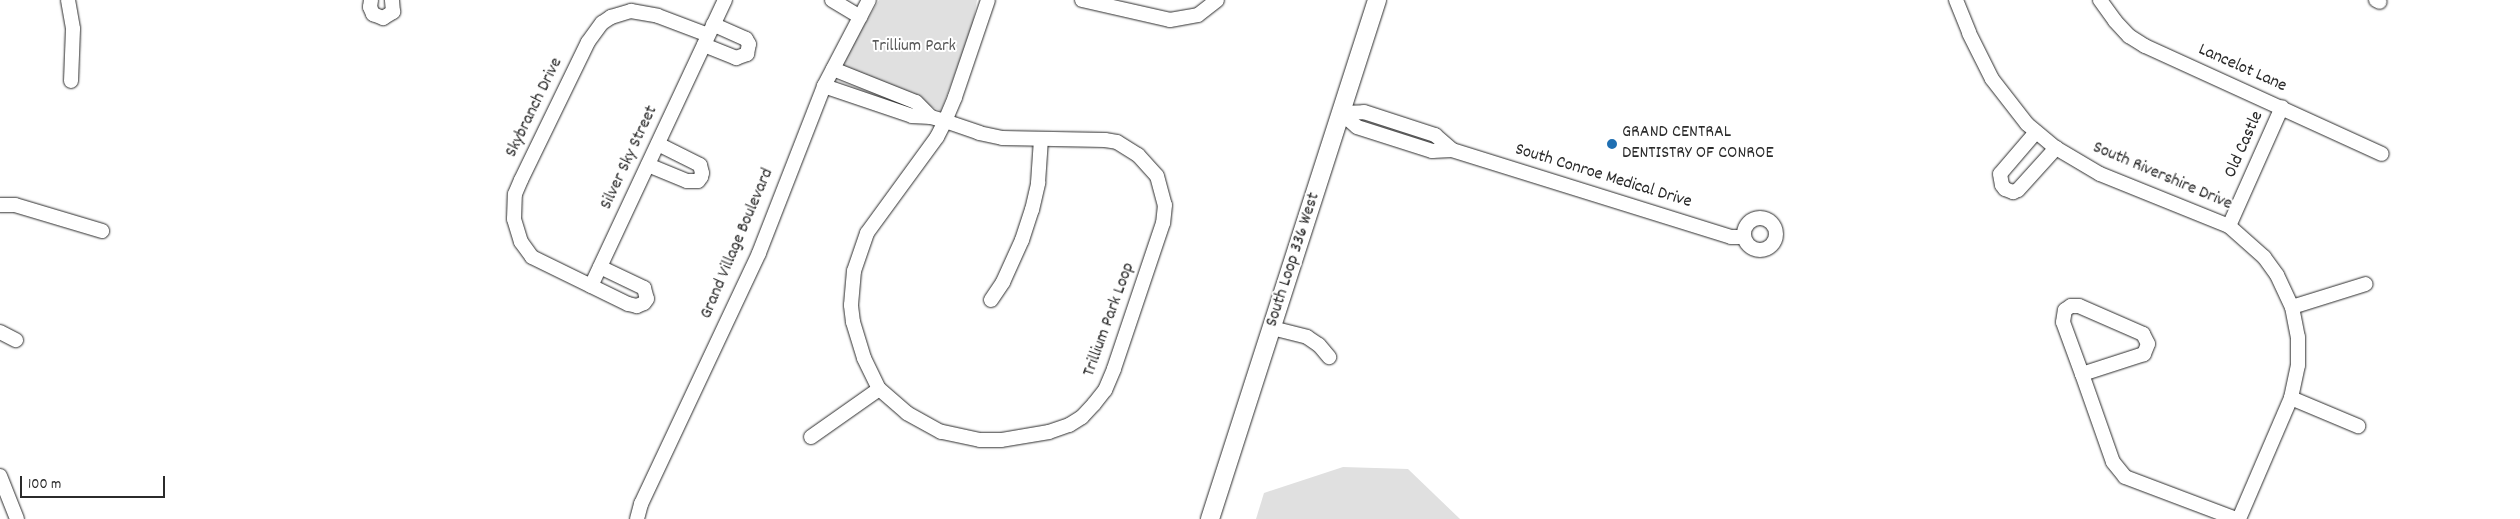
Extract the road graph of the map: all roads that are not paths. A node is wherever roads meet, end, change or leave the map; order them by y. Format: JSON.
{"nodes":[{"id":1,"x":68,"y":0,"type":"edge"},
{"id":2,"x":372,"y":0,"type":"edge"},
{"id":3,"x":392,"y":0,"type":"edge"},
{"id":4,"x":725,"y":0,"type":"edge"},
{"id":5,"x":832,"y":0,"type":"edge"},
{"id":6,"x":869,"y":0,"type":"edge"},
{"id":7,"x":988,"y":0,"type":"edge"},
{"id":8,"x":1082,"y":0,"type":"edge"},
{"id":9,"x":1217,"y":0,"type":"edge"},
{"id":10,"x":1377,"y":0,"type":"edge"},
{"id":11,"x":1956,"y":0,"type":"edge"},
{"id":12,"x":2100,"y":0,"type":"edge"},
{"id":13,"x":860,"y":17,"type":"junction"},
{"id":14,"x":708,"y":34,"type":"junction"},
{"id":15,"x":833,"y":69,"type":"junction"},
{"id":16,"x":71,"y":81,"type":"dead end"},
{"id":17,"x":824,"y":86,"type":"junction"},
{"id":18,"x":2282,"y":107,"type":"junction"},
{"id":19,"x":1341,"y":113,"type":"junction"},
{"id":20,"x":931,"y":117,"type":"junction"},
{"id":21,"x":945,"y":121,"type":"junction"},
{"id":22,"x":2036,"y":132,"type":"junction"},
{"id":23,"x":1041,"y":139,"type":"junction"},
{"id":24,"x":658,"y":144,"type":"junction"},
{"id":25,"x":2056,"y":148,"type":"junction"},
{"id":26,"x":2382,"y":154,"type":"dead end"},
{"id":27,"x":648,"y":165,"type":"junction"},
{"id":28,"x":0,"y":205,"type":"edge"},
{"id":29,"x":2229,"y":226,"type":"junction"},
{"id":30,"x":102,"y":231,"type":"dead end"},
{"id":31,"x":1744,"y":237,"type":"dead end"},
{"id":32,"x":600,"y":267,"type":"junction"},
{"id":33,"x":2366,"y":284,"type":"dead end"},
{"id":34,"x":591,"y":286,"type":"junction"},
{"id":35,"x":992,"y":300,"type":"dead end"},
{"id":36,"x":2292,"y":307,"type":"junction"},
{"id":37,"x":1272,"y":328,"type":"junction"},
{"id":38,"x":0,"y":332,"type":"edge"},
{"id":39,"x":16,"y":340,"type":"dead end"},
{"id":40,"x":1329,"y":357,"type":"dead end"},
{"id":41,"x":2082,"y":374,"type":"junction"},
{"id":42,"x":879,"y":389,"type":"junction"},
{"id":43,"x":2291,"y":398,"type":"junction"},
{"id":44,"x":2358,"y":426,"type":"dead end"},
{"id":45,"x":811,"y":437,"type":"dead end"},
{"id":46,"x":0,"y":476,"type":"edge"},
{"id":47,"x":641,"y":504,"type":"junction"},
{"id":48,"x":17,"y":519,"type":"edge"},
{"id":49,"x":631,"y":519,"type":"edge"},
{"id":50,"x":637,"y":519,"type":"edge"},
{"id":51,"x":1210,"y":519,"type":"edge"},
{"id":52,"x":2238,"y":519,"type":"edge"}],
"edges":[{"from":1,"to":16,"type":"street"},
{"from":2,"to":3,"type":"street"},
{"from":4,"to":14,"type":"street","name":"Silver Sky Street"},
{"from":5,"to":13,"type":"street"},
{"from":6,"to":13,"type":"street","name":"Grand Village Boulevard"},
{"from":7,"to":21,"type":"street"},
{"from":8,"to":9,"type":"street"},
{"from":10,"to":19,"type":"main road","name":"South Loop 336 West"},
{"from":11,"to":22,"type":"street","name":"South Rivershire Drive"},
{"from":12,"to":18,"type":"street","name":"Lancelot Lane"},
{"from":13,"to":15,"type":"street","name":"Grand Village Boulevard"},
{"from":14,"to":24,"type":"street","name":"Silver Sky Street"},
{"from":14,"to":34,"type":"street","name":"Skybranch Drive"},
{"from":15,"to":17,"type":"street","name":"Grand Village Boulevard"},
{"from":15,"to":20,"type":"street","name":"Trillium Park Loop"},
{"from":17,"to":20,"type":"street","name":"Trillium Park Loop"},
{"from":17,"to":47,"type":"street","name":"Grand Village Boulevard"},
{"from":18,"to":26,"type":"street","name":"Lancelot Lane"},
{"from":18,"to":29,"type":"street","name":"Old Castle"},
{"from":19,"to":31,"type":"street","name":"South Conroe Medical Drive"},
{"from":19,"to":37,"type":"main road","name":"South Loop 336 West"},
{"from":20,"to":21,"type":"street","name":"Trillium Park Loop"},
{"from":21,"to":23,"type":"street","name":"Trillium Park Loop"},
{"from":21,"to":42,"type":"street","name":"Trillium Park Loop"},
{"from":22,"to":25,"type":"street","name":"South Rivershire Drive"},
{"from":22,"to":25,"type":"street"},
{"from":23,"to":35,"type":"street"},
{"from":23,"to":42,"type":"street","name":"Trillium Park Loop"},
{"from":24,"to":27,"type":"street","name":"Silver Sky Street"},
{"from":24,"to":27,"type":"street"},
{"from":25,"to":29,"type":"street","name":"South Rivershire Drive"},
{"from":27,"to":32,"type":"street","name":"Silver Sky Street"},
{"from":28,"to":30,"type":"street"},
{"from":29,"to":36,"type":"street","name":"South Rivershire Drive"},
{"from":32,"to":34,"type":"street","name":"Silver Sky Street"},
{"from":32,"to":34,"type":"street","name":"Skybranch Drive"},
{"from":33,"to":36,"type":"street"},
{"from":36,"to":43,"type":"street","name":"South Rivershire Drive"},
{"from":37,"to":40,"type":"street"},
{"from":37,"to":51,"type":"main road","name":"South Loop 336 West"},
{"from":38,"to":39,"type":"street"},
{"from":41,"to":41,"type":"street"},
{"from":41,"to":52,"type":"street"},
{"from":42,"to":45,"type":"street"},
{"from":43,"to":44,"type":"street"},
{"from":43,"to":52,"type":"street","name":"South Rivershire Drive"},
{"from":46,"to":48,"type":"street"},
{"from":47,"to":49,"type":"street","name":"Grand Village Boulevard"},
{"from":47,"to":50,"type":"street","name":"Grand Village Boulevard"}]}
